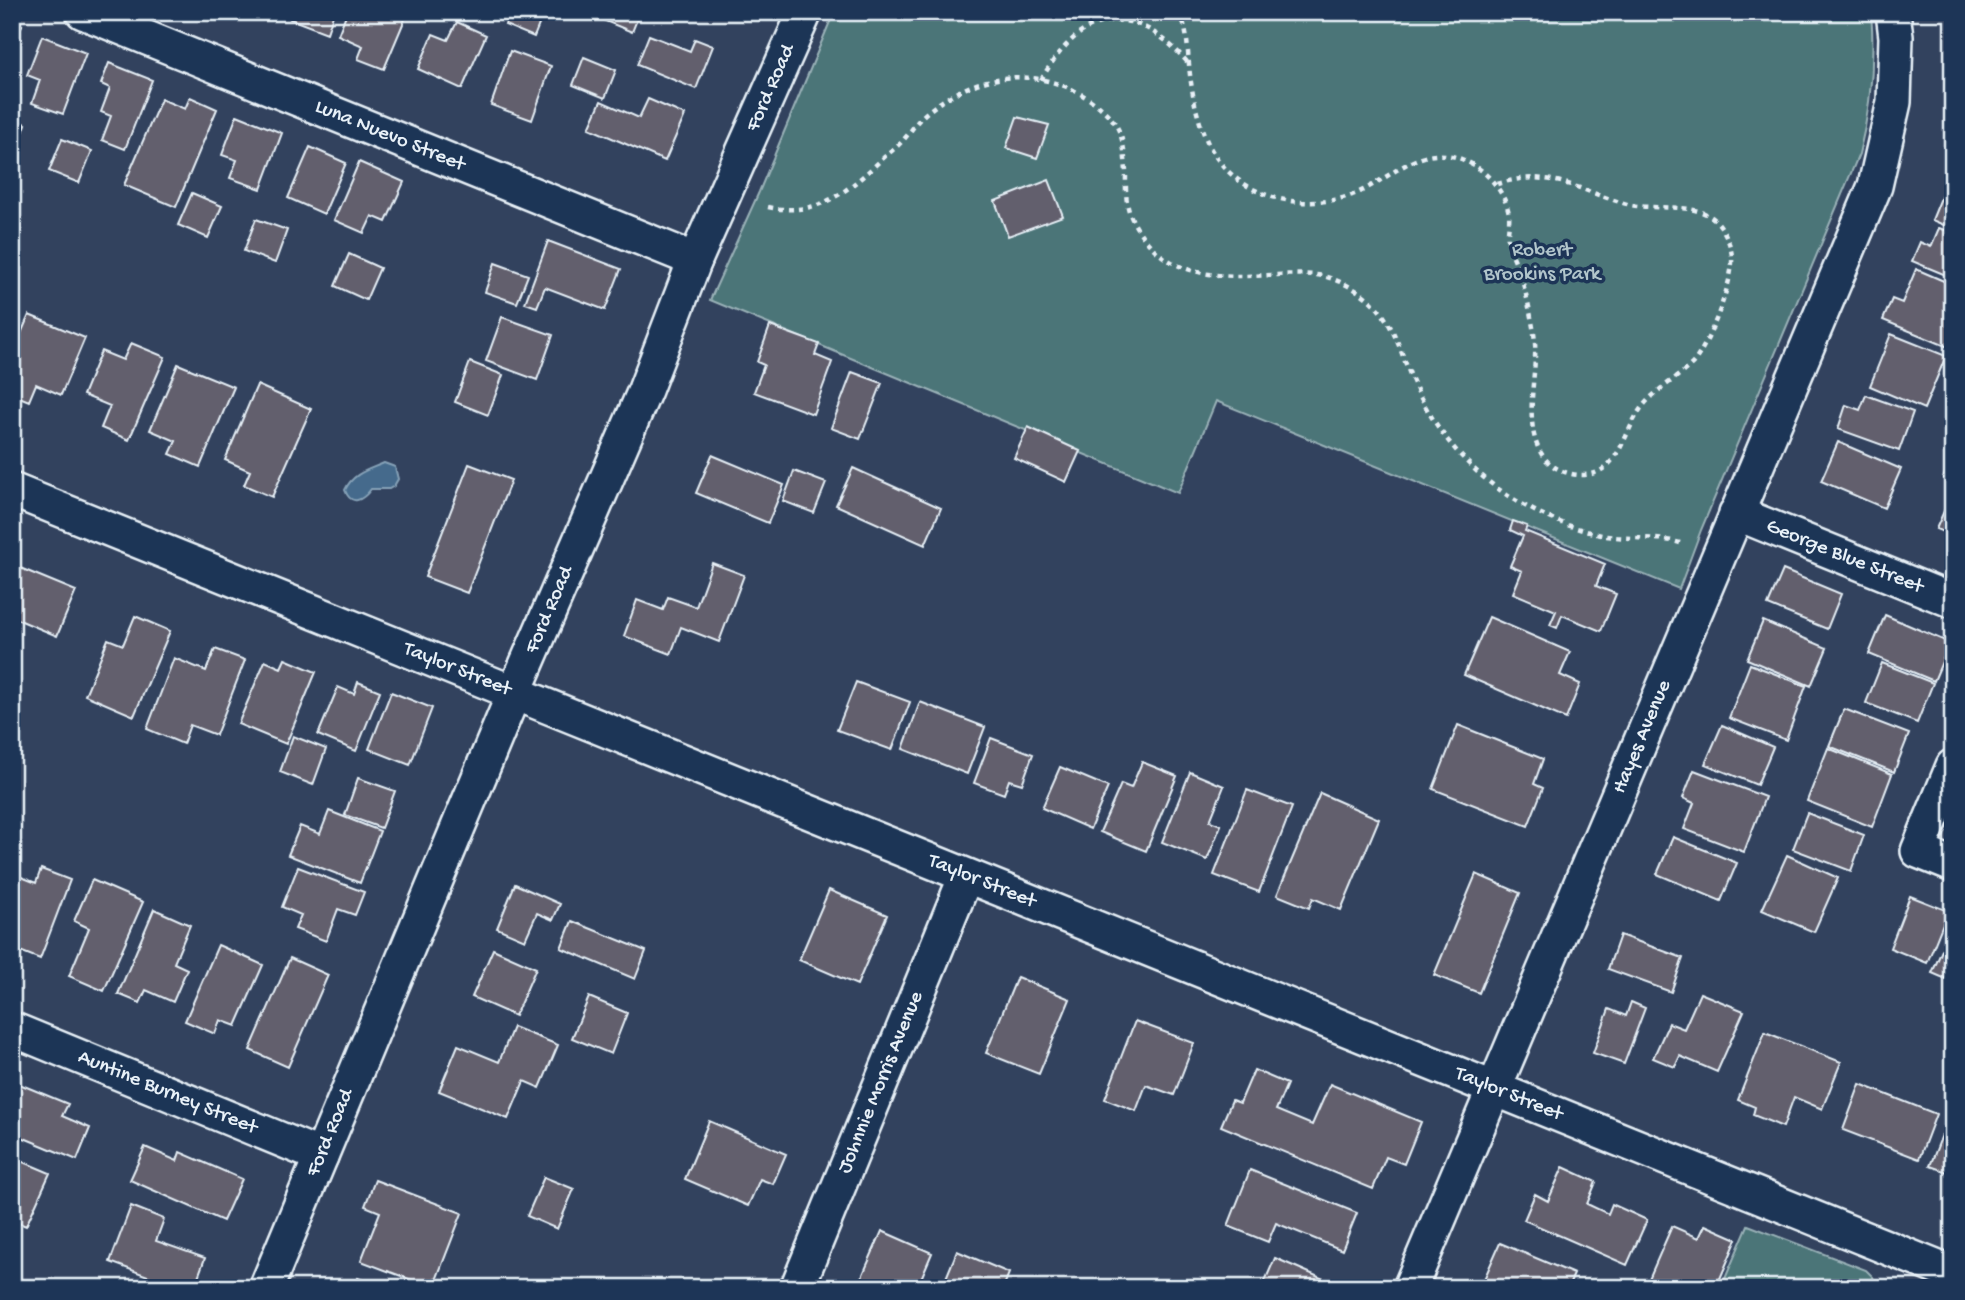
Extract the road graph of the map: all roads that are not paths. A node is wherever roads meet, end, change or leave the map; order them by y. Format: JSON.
{"nodes":[{"id":1,"x":83,"y":12,"type":"edge"},
{"id":2,"x":805,"y":12,"type":"edge"},
{"id":3,"x":1893,"y":12,"type":"edge"},
{"id":4,"x":695,"y":260,"type":"junction"},
{"id":5,"x":12,"y":490,"type":"edge"},
{"id":6,"x":1736,"y":513,"type":"junction"},
{"id":7,"x":1953,"y":601,"type":"edge"},
{"id":8,"x":514,"y":693,"type":"junction"},
{"id":9,"x":1953,"y":766,"type":"edge"},
{"id":10,"x":1953,"y":865,"type":"edge"},
{"id":11,"x":966,"y":876,"type":"junction"},
{"id":12,"x":12,"y":1029,"type":"edge"},
{"id":13,"x":1494,"y":1089,"type":"junction"},
{"id":14,"x":321,"y":1156,"type":"junction"},
{"id":15,"x":1936,"y":1276,"type":"edge"},
{"id":16,"x":267,"y":1288,"type":"edge"},
{"id":17,"x":796,"y":1288,"type":"edge"},
{"id":18,"x":1410,"y":1288,"type":"edge"}],
"edges":[{"from":1,"to":4,"type":"street","name":"Luna Nuevo Street"},
{"from":2,"to":4,"type":"street","name":"Ford Road"},
{"from":3,"to":6,"type":"street","name":"Hayes Avenue"},
{"from":4,"to":8,"type":"street","name":"Ford Road"},
{"from":5,"to":8,"type":"street","name":"Taylor Street"},
{"from":6,"to":7,"type":"street","name":"George Blue Street"},
{"from":6,"to":13,"type":"street","name":"Hayes Avenue"},
{"from":8,"to":11,"type":"street","name":"Taylor Street"},
{"from":8,"to":14,"type":"street","name":"Ford Road"},
{"from":9,"to":10,"type":"street"},
{"from":11,"to":13,"type":"street","name":"Taylor Street"},
{"from":11,"to":17,"type":"street","name":"Johnnie Morris Avenue"},
{"from":12,"to":14,"type":"street","name":"Auntine Burney Street"},
{"from":13,"to":15,"type":"street","name":"Taylor Street"},
{"from":13,"to":18,"type":"street","name":"Hayes Avenue"},
{"from":14,"to":16,"type":"street","name":"Ford Road"}]}
